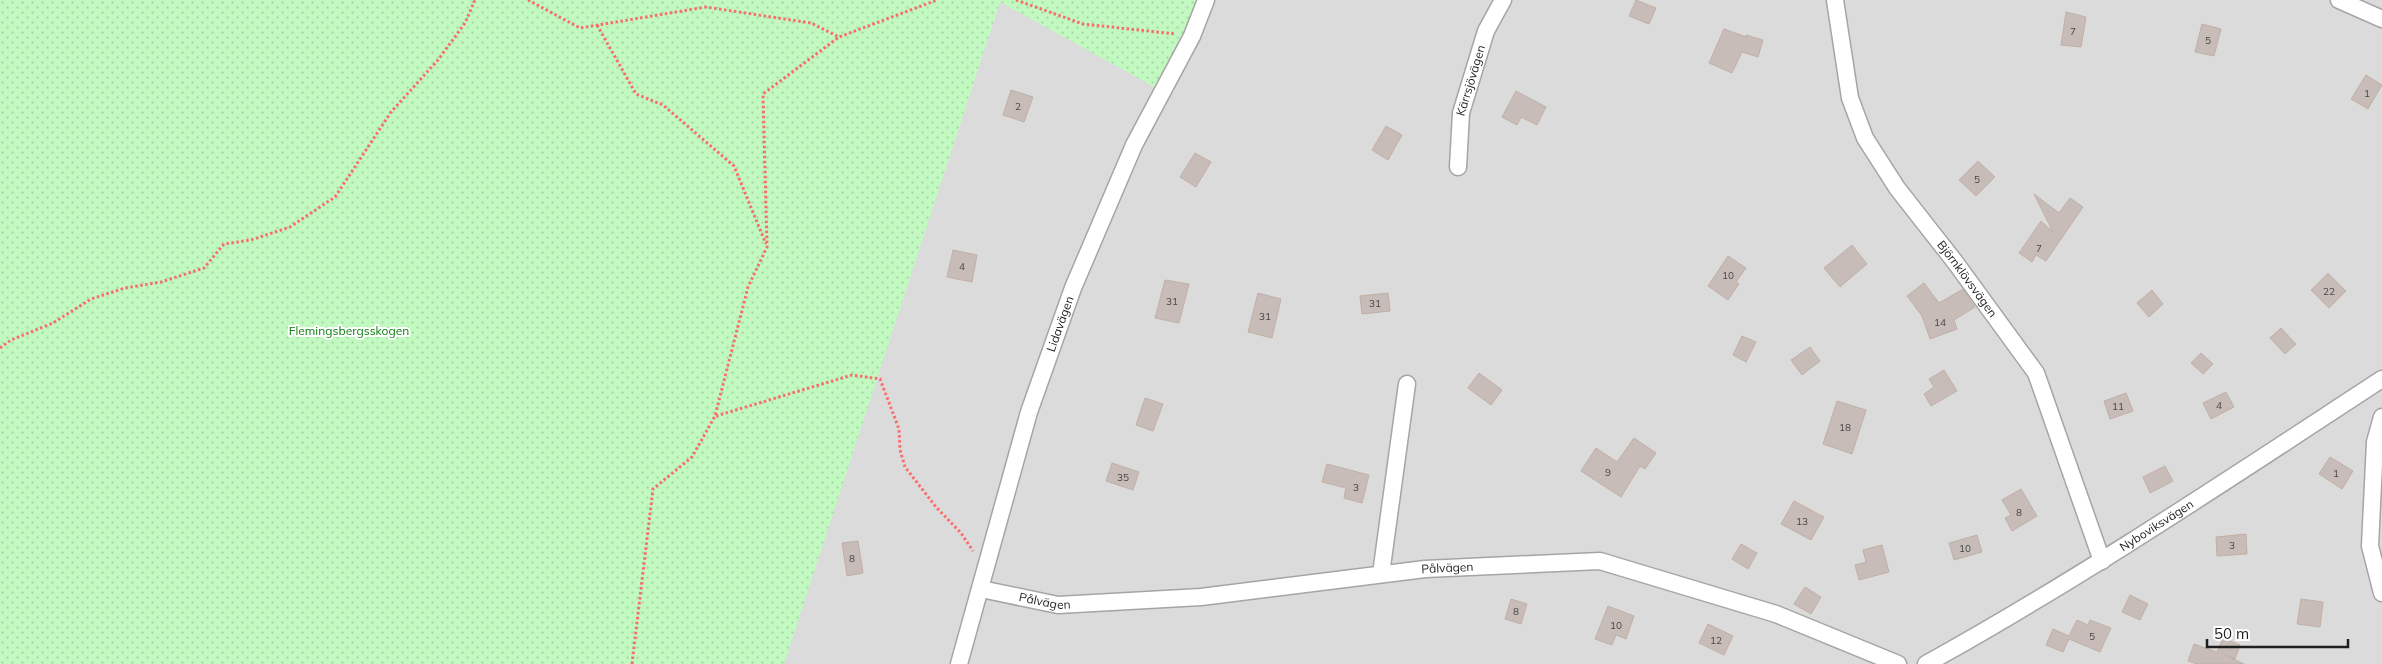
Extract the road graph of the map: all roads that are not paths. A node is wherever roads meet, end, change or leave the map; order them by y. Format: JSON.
{"nodes":[{"id":1,"x":1206,"y":0,"type":"edge"},
{"id":2,"x":1503,"y":0,"type":"edge"},
{"id":3,"x":1835,"y":0,"type":"edge"},
{"id":4,"x":2339,"y":0,"type":"edge"},
{"id":5,"x":2382,"y":19,"type":"edge"},
{"id":6,"x":1458,"y":167,"type":"dead end"},
{"id":7,"x":2382,"y":379,"type":"edge"},
{"id":8,"x":1408,"y":384,"type":"dead end"},
{"id":9,"x":2382,"y":417,"type":"edge"},
{"id":10,"x":2102,"y":561,"type":"junction"},
{"id":11,"x":1381,"y":574,"type":"junction"},
{"id":12,"x":981,"y":589,"type":"junction"},
{"id":13,"x":2382,"y":593,"type":"edge"},
{"id":14,"x":959,"y":664,"type":"edge"},
{"id":15,"x":1898,"y":664,"type":"edge"},
{"id":16,"x":1926,"y":664,"type":"edge"}],
"edges":[{"from":1,"to":12,"type":"street","name":"Lidavägen"},
{"from":2,"to":6,"type":"street","name":"Kärrsjövägen"},
{"from":3,"to":10,"type":"street","name":"Björnklövsvägen"},
{"from":4,"to":5,"type":"street"},
{"from":7,"to":10,"type":"street","name":"Nyboviksvägen"},
{"from":8,"to":11,"type":"street"},
{"from":9,"to":13,"type":"street"},
{"from":10,"to":16,"type":"street","name":"Nyboviksvägen"},
{"from":11,"to":12,"type":"street","name":"Pålvägen"},
{"from":11,"to":15,"type":"street","name":"Pålvägen"},
{"from":12,"to":14,"type":"street","name":"Lidavägen"}]}
